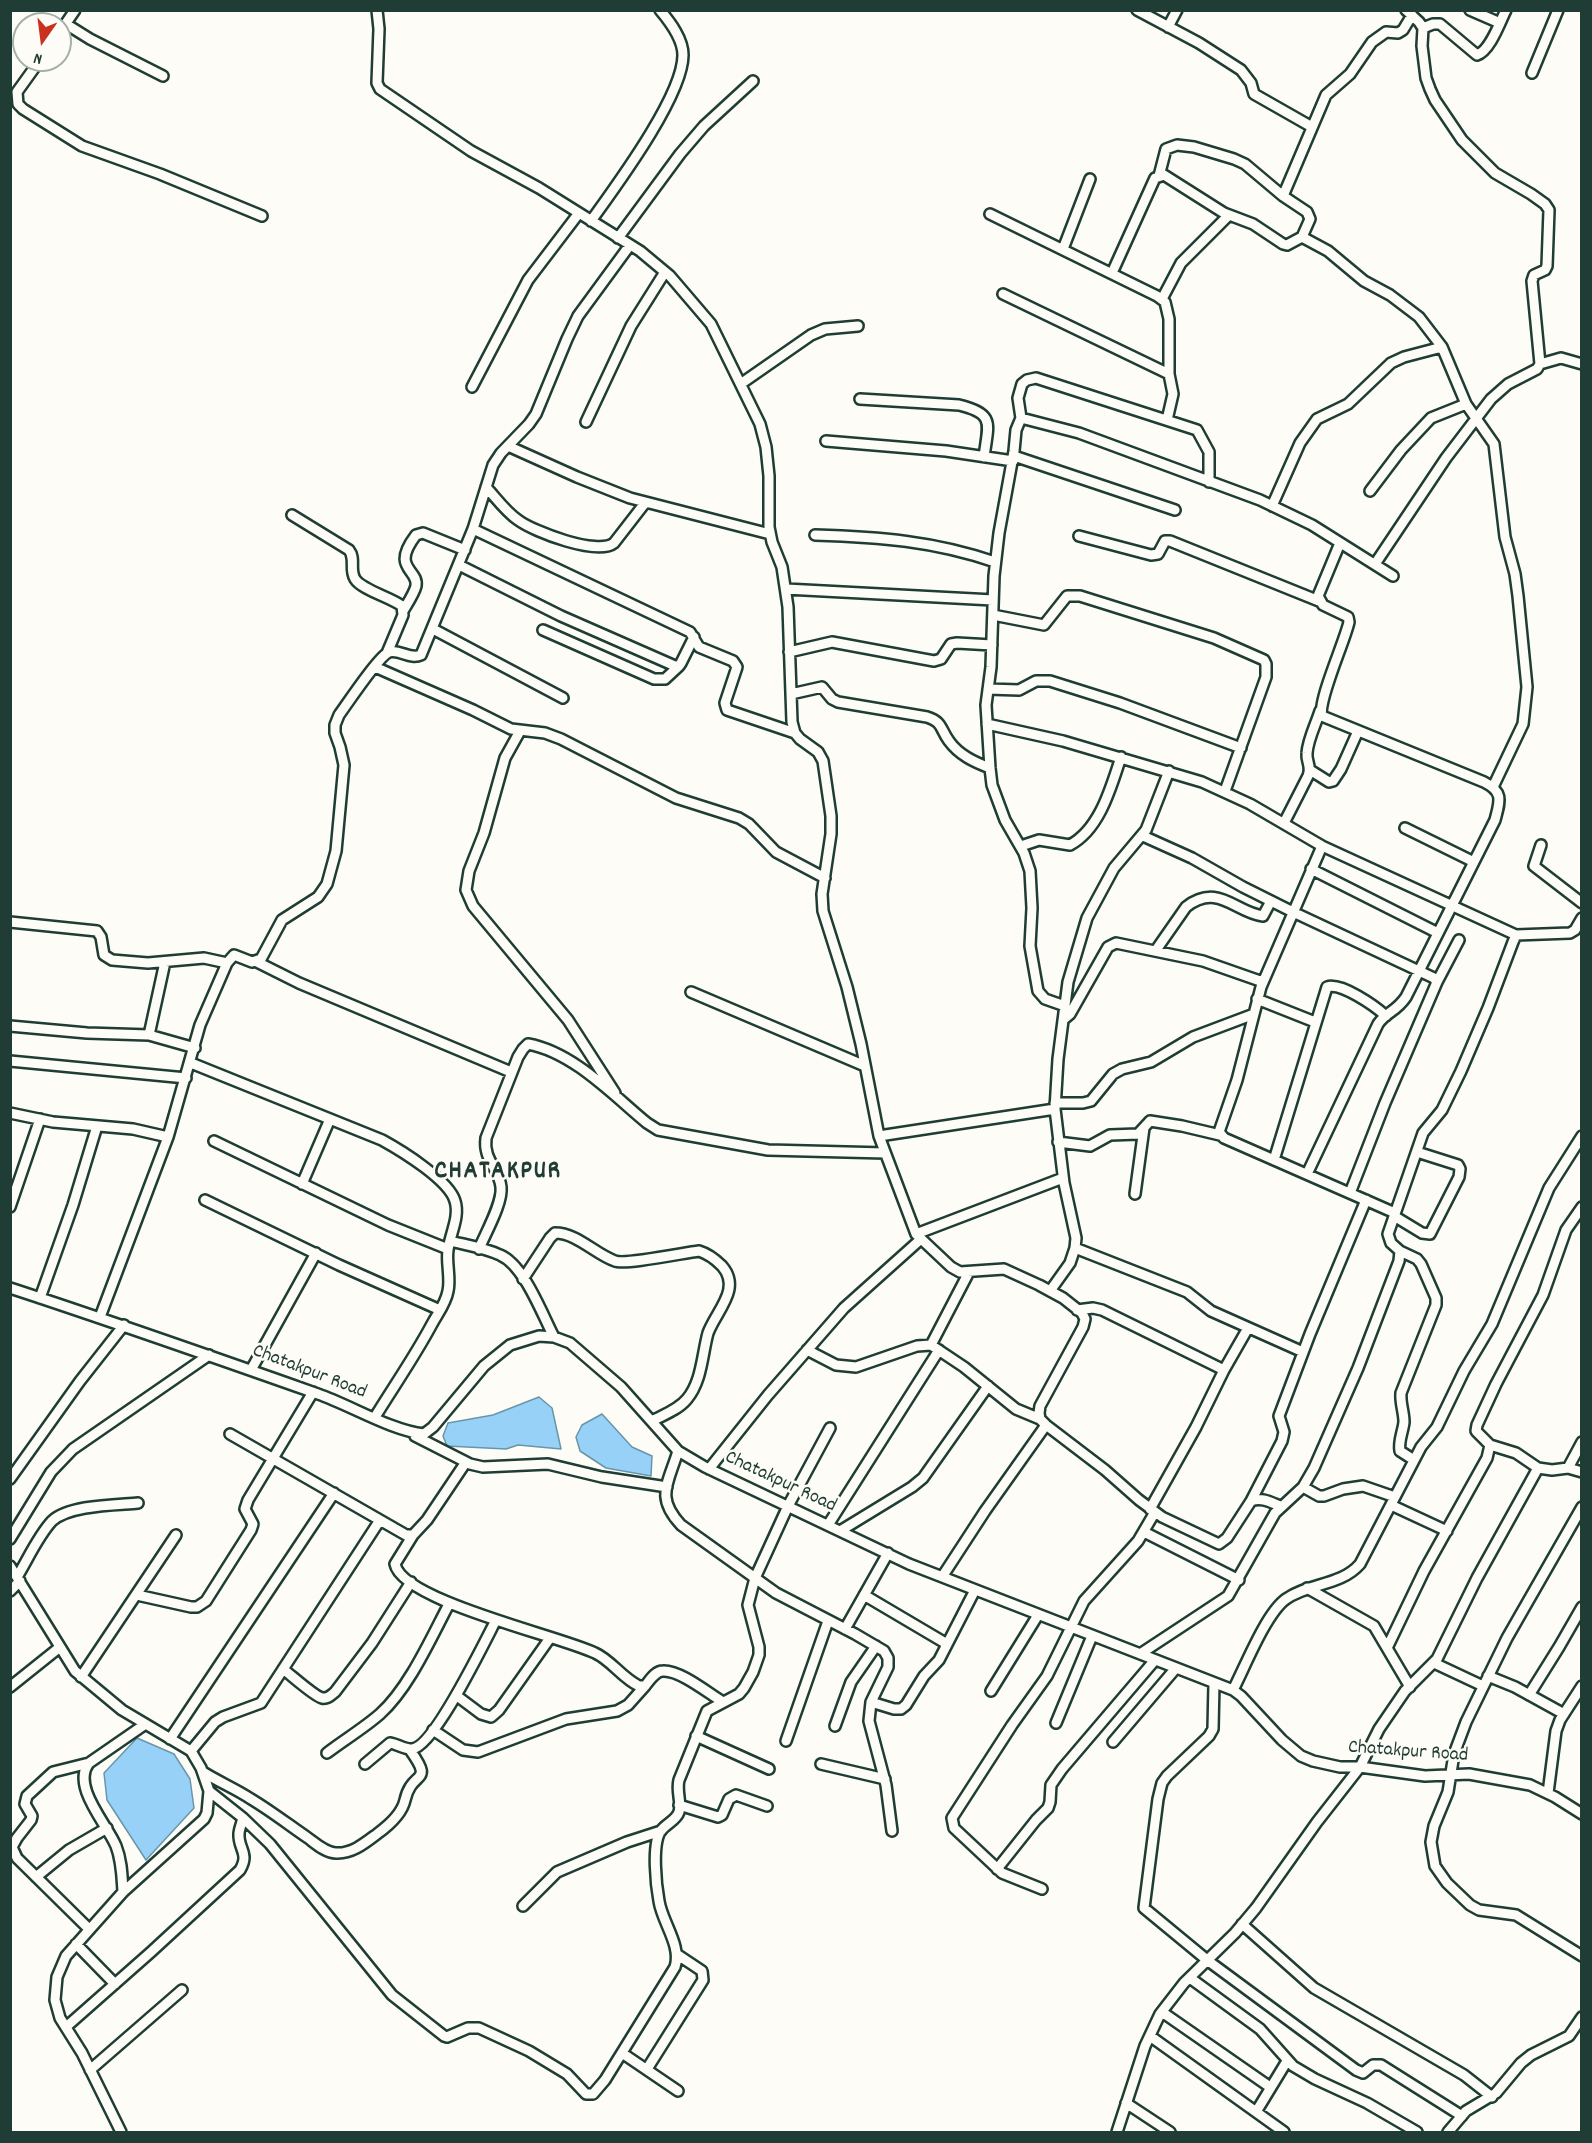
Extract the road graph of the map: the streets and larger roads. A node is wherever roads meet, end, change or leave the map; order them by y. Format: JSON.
{"nodes":[{"id":1,"x":377,"y":10,"type":"edge"},
{"id":2,"x":660,"y":10,"type":"edge"},
{"id":3,"x":1137,"y":10,"type":"edge"},
{"id":4,"x":1177,"y":10,"type":"edge"},
{"id":5,"x":1470,"y":10,"type":"edge"},
{"id":6,"x":1506,"y":10,"type":"edge"},
{"id":7,"x":1558,"y":10,"type":"edge"},
{"id":8,"x":1409,"y":13,"type":"edge"},
{"id":9,"x":1500,"y":23,"type":"junction"},
{"id":10,"x":1168,"y":27,"type":"junction"},
{"id":11,"x":72,"y":28,"type":"edge"},
{"id":12,"x":1423,"y":28,"type":"junction"},
{"id":13,"x":31,"y":72,"type":"edge"},
{"id":14,"x":1532,"y":73,"type":"dead end"},
{"id":15,"x":163,"y":76,"type":"dead end"},
{"id":16,"x":753,"y":81,"type":"dead end"},
{"id":17,"x":1312,"y":128,"type":"junction"},
{"id":18,"x":1159,"y":176,"type":"junction"},
{"id":19,"x":1090,"y":179,"type":"dead end"},
{"id":20,"x":1282,"y":196,"type":"junction"},
{"id":21,"x":579,"y":213,"type":"junction"},
{"id":22,"x":990,"y":214,"type":"dead end"},
{"id":23,"x":1229,"y":215,"type":"junction"},
{"id":24,"x":262,"y":216,"type":"dead end"},
{"id":25,"x":591,"y":221,"type":"junction"},
{"id":26,"x":1302,"y":237,"type":"junction"},
{"id":27,"x":618,"y":238,"type":"junction"},
{"id":28,"x":630,"y":245,"type":"junction"},
{"id":29,"x":1063,"y":249,"type":"junction"},
{"id":30,"x":665,"y":272,"type":"junction"},
{"id":31,"x":1112,"y":273,"type":"junction"},
{"id":32,"x":1002,"y":294,"type":"dead end"},
{"id":33,"x":1162,"y":299,"type":"junction"},
{"id":34,"x":858,"y":326,"type":"dead end"},
{"id":35,"x":1442,"y":347,"type":"junction"},
{"id":36,"x":1540,"y":364,"type":"junction"},
{"id":37,"x":1581,"y":364,"type":"edge"},
{"id":38,"x":1169,"y":374,"type":"junction"},
{"id":39,"x":742,"y":383,"type":"junction"},
{"id":40,"x":472,"y":387,"type":"dead end"},
{"id":41,"x":860,"y":399,"type":"dead end"},
{"id":42,"x":1466,"y":404,"type":"junction"},
{"id":43,"x":1021,"y":418,"type":"junction"},
{"id":44,"x":1167,"y":420,"type":"junction"},
{"id":45,"x":1477,"y":420,"type":"junction"},
{"id":46,"x":586,"y":422,"type":"dead end"},
{"id":47,"x":826,"y":441,"type":"dead end"},
{"id":48,"x":508,"y":446,"type":"junction"},
{"id":49,"x":984,"y":457,"type":"junction"},
{"id":50,"x":1013,"y":459,"type":"junction"},
{"id":51,"x":1209,"y":482,"type":"junction"},
{"id":52,"x":486,"y":487,"type":"junction"},
{"id":53,"x":1370,"y":491,"type":"dead end"},
{"id":54,"x":645,"y":503,"type":"junction"},
{"id":55,"x":1272,"y":506,"type":"junction"},
{"id":56,"x":1175,"y":510,"type":"dead end"},
{"id":57,"x":292,"y":515,"type":"dead end"},
{"id":58,"x":473,"y":529,"type":"junction"},
{"id":59,"x":770,"y":534,"type":"junction"},
{"id":60,"x":815,"y":536,"type":"dead end"},
{"id":61,"x":1079,"y":536,"type":"dead end"},
{"id":62,"x":1340,"y":543,"type":"junction"},
{"id":63,"x":465,"y":550,"type":"junction"},
{"id":64,"x":995,"y":562,"type":"junction"},
{"id":65,"x":459,"y":564,"type":"junction"},
{"id":66,"x":1375,"y":564,"type":"junction"},
{"id":67,"x":1393,"y":576,"type":"dead end"},
{"id":68,"x":786,"y":589,"type":"junction"},
{"id":69,"x":993,"y":600,"type":"junction"},
{"id":70,"x":1319,"y":601,"type":"junction"},
{"id":71,"x":403,"y":611,"type":"junction"},
{"id":72,"x":993,"y":615,"type":"junction"},
{"id":73,"x":433,"y":629,"type":"junction"},
{"id":74,"x":543,"y":630,"type":"dead end"},
{"id":75,"x":694,"y":637,"type":"junction"},
{"id":76,"x":992,"y":645,"type":"junction"},
{"id":77,"x":789,"y":652,"type":"junction"},
{"id":78,"x":387,"y":653,"type":"junction"},
{"id":79,"x":679,"y":666,"type":"junction"},
{"id":80,"x":375,"y":667,"type":"junction"},
{"id":81,"x":988,"y":689,"type":"junction"},
{"id":82,"x":791,"y":694,"type":"junction"},
{"id":83,"x":563,"y":698,"type":"dead end"},
{"id":84,"x":1320,"y":711,"type":"junction"},
{"id":85,"x":987,"y":724,"type":"junction"},
{"id":86,"x":520,"y":731,"type":"junction"},
{"id":87,"x":1358,"y":731,"type":"junction"},
{"id":88,"x":795,"y":733,"type":"junction"},
{"id":89,"x":1241,"y":748,"type":"junction"},
{"id":90,"x":1121,"y":757,"type":"junction"},
{"id":91,"x":990,"y":768,"type":"junction"},
{"id":92,"x":1310,"y":770,"type":"junction"},
{"id":93,"x":1169,"y":771,"type":"junction"},
{"id":94,"x":1493,"y":787,"type":"junction"},
{"id":95,"x":1225,"y":791,"type":"junction"},
{"id":96,"x":1284,"y":824,"type":"junction"},
{"id":97,"x":1405,"y":828,"type":"dead end"},
{"id":98,"x":1143,"y":836,"type":"junction"},
{"id":99,"x":1541,"y":844,"type":"dead end"},
{"id":100,"x":1021,"y":846,"type":"junction"},
{"id":101,"x":1322,"y":846,"type":"junction"},
{"id":102,"x":1474,"y":862,"type":"junction"},
{"id":103,"x":1311,"y":869,"type":"junction"},
{"id":104,"x":825,"y":878,"type":"junction"},
{"id":105,"x":1271,"y":901,"type":"junction"},
{"id":106,"x":1581,"y":903,"type":"edge"},
{"id":107,"x":1451,"y":907,"type":"junction"},
{"id":108,"x":1293,"y":912,"type":"junction"},
{"id":109,"x":1581,"y":918,"type":"edge"},
{"id":110,"x":10,"y":922,"type":"edge"},
{"id":111,"x":1438,"y":933,"type":"junction"},
{"id":112,"x":1516,"y":935,"type":"junction"},
{"id":113,"x":1459,"y":939,"type":"dead end"},
{"id":114,"x":1156,"y":951,"type":"junction"},
{"id":115,"x":165,"y":962,"type":"junction"},
{"id":116,"x":257,"y":962,"type":"junction"},
{"id":117,"x":227,"y":963,"type":"junction"},
{"id":118,"x":1418,"y":972,"type":"junction"},
{"id":119,"x":1263,"y":982,"type":"junction"},
{"id":120,"x":1437,"y":982,"type":"junction"},
{"id":121,"x":691,"y":992,"type":"dead end"},
{"id":122,"x":1257,"y":999,"type":"junction"},
{"id":123,"x":1065,"y":1006,"type":"junction"},
{"id":124,"x":1254,"y":1014,"type":"junction"},
{"id":125,"x":1386,"y":1016,"type":"junction"},
{"id":126,"x":1064,"y":1019,"type":"junction"},
{"id":127,"x":1315,"y":1022,"type":"junction"},
{"id":128,"x":10,"y":1026,"type":"edge"},
{"id":129,"x":149,"y":1035,"type":"junction"},
{"id":130,"x":195,"y":1048,"type":"junction"},
{"id":131,"x":10,"y":1061,"type":"edge"},
{"id":132,"x":191,"y":1063,"type":"junction"},
{"id":133,"x":865,"y":1066,"type":"junction"},
{"id":134,"x":511,"y":1072,"type":"junction"},
{"id":135,"x":186,"y":1078,"type":"junction"},
{"id":136,"x":619,"y":1100,"type":"junction"},
{"id":137,"x":1055,"y":1106,"type":"junction"},
{"id":138,"x":10,"y":1113,"type":"edge"},
{"id":139,"x":40,"y":1119,"type":"junction"},
{"id":140,"x":330,"y":1119,"type":"junction"},
{"id":141,"x":1144,"y":1125,"type":"junction"},
{"id":142,"x":97,"y":1126,"type":"junction"},
{"id":143,"x":1220,"y":1135,"type":"junction"},
{"id":144,"x":879,"y":1136,"type":"junction"},
{"id":145,"x":1581,"y":1136,"type":"edge"},
{"id":146,"x":168,"y":1137,"type":"junction"},
{"id":147,"x":214,"y":1141,"type":"dead end"},
{"id":148,"x":1058,"y":1142,"type":"junction"},
{"id":149,"x":1417,"y":1152,"type":"junction"},
{"id":150,"x":885,"y":1153,"type":"junction"},
{"id":151,"x":1274,"y":1160,"type":"junction"},
{"id":152,"x":10,"y":1170,"type":"edge"},
{"id":153,"x":22,"y":1172,"type":"junction"},
{"id":154,"x":1307,"y":1174,"type":"junction"},
{"id":155,"x":1063,"y":1178,"type":"junction"},
{"id":156,"x":302,"y":1184,"type":"junction"},
{"id":157,"x":1350,"y":1193,"type":"junction"},
{"id":158,"x":1135,"y":1194,"type":"dead end"},
{"id":159,"x":205,"y":1200,"type":"dead end"},
{"id":160,"x":1366,"y":1200,"type":"junction"},
{"id":161,"x":10,"y":1207,"type":"edge"},
{"id":162,"x":1581,"y":1207,"type":"edge"},
{"id":163,"x":1394,"y":1215,"type":"junction"},
{"id":164,"x":918,"y":1236,"type":"junction"},
{"id":165,"x":449,"y":1245,"type":"junction"},
{"id":166,"x":1075,"y":1248,"type":"junction"},
{"id":167,"x":479,"y":1249,"type":"junction"},
{"id":168,"x":1400,"y":1251,"type":"junction"},
{"id":169,"x":316,"y":1253,"type":"junction"},
{"id":170,"x":969,"y":1272,"type":"junction"},
{"id":171,"x":523,"y":1279,"type":"junction"},
{"id":172,"x":10,"y":1288,"type":"edge"},
{"id":173,"x":1050,"y":1291,"type":"junction"},
{"id":174,"x":40,"y":1298,"type":"junction"},
{"id":175,"x":440,"y":1310,"type":"junction"},
{"id":176,"x":1077,"y":1310,"type":"junction"},
{"id":177,"x":100,"y":1317,"type":"junction"},
{"id":178,"x":124,"y":1325,"type":"junction"},
{"id":179,"x":1248,"y":1328,"type":"junction"},
{"id":180,"x":554,"y":1337,"type":"junction"},
{"id":181,"x":935,"y":1348,"type":"junction"},
{"id":182,"x":807,"y":1350,"type":"junction"},
{"id":183,"x":1303,"y":1352,"type":"junction"},
{"id":184,"x":209,"y":1355,"type":"junction"},
{"id":185,"x":251,"y":1370,"type":"junction"},
{"id":186,"x":1224,"y":1370,"type":"junction"},
{"id":187,"x":988,"y":1386,"type":"junction"},
{"id":188,"x":313,"y":1392,"type":"junction"},
{"id":189,"x":375,"y":1417,"type":"junction"},
{"id":190,"x":652,"y":1421,"type":"junction"},
{"id":191,"x":1043,"y":1422,"type":"junction"},
{"id":192,"x":830,"y":1428,"type":"dead end"},
{"id":193,"x":410,"y":1432,"type":"junction"},
{"id":194,"x":230,"y":1434,"type":"dead end"},
{"id":195,"x":1581,"y":1442,"type":"edge"},
{"id":196,"x":1490,"y":1445,"type":"junction"},
{"id":197,"x":678,"y":1451,"type":"junction"},
{"id":198,"x":273,"y":1459,"type":"junction"},
{"id":199,"x":1414,"y":1460,"type":"junction"},
{"id":200,"x":466,"y":1462,"type":"junction"},
{"id":201,"x":1538,"y":1468,"type":"junction"},
{"id":202,"x":1568,"y":1468,"type":"junction"},
{"id":203,"x":710,"y":1469,"type":"junction"},
{"id":204,"x":1581,"y":1472,"type":"edge"},
{"id":205,"x":10,"y":1479,"type":"edge"},
{"id":206,"x":667,"y":1486,"type":"junction"},
{"id":207,"x":1303,"y":1487,"type":"junction"},
{"id":208,"x":334,"y":1493,"type":"junction"},
{"id":209,"x":1251,"y":1501,"type":"junction"},
{"id":210,"x":1393,"y":1501,"type":"junction"},
{"id":211,"x":138,"y":1503,"type":"dead end"},
{"id":212,"x":788,"y":1506,"type":"junction"},
{"id":213,"x":1280,"y":1506,"type":"junction"},
{"id":214,"x":1581,"y":1507,"type":"edge"},
{"id":215,"x":1153,"y":1510,"type":"junction"},
{"id":216,"x":380,"y":1520,"type":"junction"},
{"id":217,"x":828,"y":1525,"type":"junction"},
{"id":218,"x":840,"y":1531,"type":"junction"},
{"id":219,"x":1447,"y":1531,"type":"junction"},
{"id":220,"x":1144,"y":1532,"type":"junction"},
{"id":221,"x":176,"y":1535,"type":"dead end"},
{"id":222,"x":413,"y":1535,"type":"junction"},
{"id":223,"x":10,"y":1539,"type":"edge"},
{"id":224,"x":888,"y":1553,"type":"junction"},
{"id":225,"x":10,"y":1566,"type":"edge"},
{"id":226,"x":942,"y":1577,"type":"junction"},
{"id":227,"x":754,"y":1578,"type":"junction"},
{"id":228,"x":18,"y":1579,"type":"junction"},
{"id":229,"x":1239,"y":1580,"type":"junction"},
{"id":230,"x":411,"y":1582,"type":"junction"},
{"id":231,"x":1307,"y":1588,"type":"junction"},
{"id":232,"x":975,"y":1590,"type":"junction"},
{"id":233,"x":10,"y":1591,"type":"edge"},
{"id":234,"x":137,"y":1595,"type":"junction"},
{"id":235,"x":864,"y":1595,"type":"junction"},
{"id":236,"x":449,"y":1604,"type":"junction"},
{"id":237,"x":1581,"y":1607,"type":"edge"},
{"id":238,"x":1038,"y":1615,"type":"junction"},
{"id":239,"x":496,"y":1620,"type":"junction"},
{"id":240,"x":828,"y":1621,"type":"junction"},
{"id":241,"x":845,"y":1629,"type":"junction"},
{"id":242,"x":1072,"y":1629,"type":"junction"},
{"id":243,"x":1092,"y":1636,"type":"junction"},
{"id":244,"x":550,"y":1638,"type":"junction"},
{"id":245,"x":947,"y":1644,"type":"junction"},
{"id":246,"x":876,"y":1646,"type":"junction"},
{"id":247,"x":60,"y":1647,"type":"junction"},
{"id":248,"x":1387,"y":1648,"type":"junction"},
{"id":249,"x":1140,"y":1654,"type":"junction"},
{"id":250,"x":1155,"y":1660,"type":"junction"},
{"id":251,"x":1434,"y":1662,"type":"junction"},
{"id":252,"x":1176,"y":1668,"type":"junction"},
{"id":253,"x":283,"y":1669,"type":"junction"},
{"id":254,"x":1488,"y":1676,"type":"junction"},
{"id":255,"x":81,"y":1677,"type":"junction"},
{"id":256,"x":1214,"y":1683,"type":"junction"},
{"id":257,"x":645,"y":1686,"type":"junction"},
{"id":258,"x":1483,"y":1686,"type":"junction"},
{"id":259,"x":1581,"y":1686,"type":"edge"},
{"id":260,"x":10,"y":1687,"type":"edge"},
{"id":261,"x":1410,"y":1687,"type":"junction"},
{"id":262,"x":1233,"y":1690,"type":"junction"},
{"id":263,"x":991,"y":1692,"type":"dead end"},
{"id":264,"x":1529,"y":1695,"type":"junction"},
{"id":265,"x":457,"y":1696,"type":"junction"},
{"id":266,"x":723,"y":1702,"type":"junction"},
{"id":267,"x":871,"y":1702,"type":"junction"},
{"id":268,"x":1564,"y":1713,"type":"junction"},
{"id":269,"x":1056,"y":1723,"type":"dead end"},
{"id":270,"x":144,"y":1725,"type":"junction"},
{"id":271,"x":835,"y":1726,"type":"dead end"},
{"id":272,"x":433,"y":1730,"type":"junction"},
{"id":273,"x":696,"y":1736,"type":"junction"},
{"id":274,"x":170,"y":1739,"type":"junction"},
{"id":275,"x":786,"y":1741,"type":"dead end"},
{"id":276,"x":1113,"y":1742,"type":"dead end"},
{"id":277,"x":410,"y":1750,"type":"junction"},
{"id":278,"x":191,"y":1751,"type":"junction"},
{"id":279,"x":327,"y":1753,"type":"dead end"},
{"id":280,"x":89,"y":1763,"type":"junction"},
{"id":281,"x":365,"y":1764,"type":"dead end"},
{"id":282,"x":821,"y":1764,"type":"dead end"},
{"id":283,"x":1360,"y":1767,"type":"junction"},
{"id":284,"x":769,"y":1769,"type":"dead end"},
{"id":285,"x":203,"y":1772,"type":"junction"},
{"id":286,"x":1450,"y":1775,"type":"junction"},
{"id":287,"x":885,"y":1779,"type":"junction"},
{"id":288,"x":210,"y":1791,"type":"junction"},
{"id":289,"x":1548,"y":1793,"type":"junction"},
{"id":290,"x":679,"y":1805,"type":"junction"},
{"id":291,"x":767,"y":1806,"type":"dead end"},
{"id":292,"x":1581,"y":1814,"type":"edge"},
{"id":293,"x":243,"y":1818,"type":"junction"},
{"id":294,"x":106,"y":1828,"type":"junction"},
{"id":295,"x":661,"y":1831,"type":"junction"},
{"id":296,"x":892,"y":1831,"type":"dead end"},
{"id":297,"x":998,"y":1869,"type":"junction"},
{"id":298,"x":36,"y":1877,"type":"junction"},
{"id":299,"x":1042,"y":1889,"type":"dead end"},
{"id":300,"x":123,"y":1892,"type":"junction"},
{"id":301,"x":523,"y":1906,"type":"dead end"},
{"id":302,"x":1242,"y":1924,"type":"junction"},
{"id":303,"x":89,"y":1929,"type":"junction"},
{"id":304,"x":76,"y":1944,"type":"junction"},
{"id":305,"x":678,"y":1956,"type":"junction"},
{"id":306,"x":1581,"y":1956,"type":"edge"},
{"id":307,"x":1207,"y":1960,"type":"junction"},
{"id":308,"x":1190,"y":1978,"type":"junction"},
{"id":309,"x":115,"y":1984,"type":"junction"},
{"id":310,"x":182,"y":1990,"type":"dead end"},
{"id":311,"x":1162,"y":2012,"type":"junction"},
{"id":312,"x":1581,"y":2017,"type":"edge"},
{"id":313,"x":66,"y":2027,"type":"junction"},
{"id":314,"x":1150,"y":2036,"type":"junction"},
{"id":315,"x":622,"y":2053,"type":"junction"},
{"id":316,"x":1287,"y":2061,"type":"junction"},
{"id":317,"x":647,"y":2069,"type":"junction"},
{"id":318,"x":90,"y":2070,"type":"junction"},
{"id":319,"x":1270,"y":2087,"type":"junction"},
{"id":320,"x":678,"y":2091,"type":"dead end"},
{"id":321,"x":1492,"y":2097,"type":"junction"},
{"id":322,"x":1126,"y":2103,"type":"junction"},
{"id":323,"x":1256,"y":2112,"type":"junction"},
{"id":324,"x":1462,"y":2116,"type":"junction"},
{"id":325,"x":1117,"y":2132,"type":"edge"},
{"id":326,"x":121,"y":2133,"type":"edge"},
{"id":327,"x":1170,"y":2133,"type":"edge"},
{"id":328,"x":1284,"y":2133,"type":"edge"},
{"id":329,"x":1417,"y":2133,"type":"edge"},
{"id":330,"x":1448,"y":2133,"type":"edge"}],
"edges":[{"from":1,"to":21,"type":"street"},
{"from":2,"to":25,"type":"street"},
{"from":3,"to":10,"type":"street"},
{"from":4,"to":10,"type":"street"},
{"from":5,"to":9,"type":"street"},
{"from":6,"to":9,"type":"street"},
{"from":7,"to":14,"type":"street"},
{"from":8,"to":12,"type":"street"},
{"from":8,"to":17,"type":"street"},
{"from":9,"to":12,"type":"street"},
{"from":10,"to":17,"type":"street"},
{"from":11,"to":15,"type":"street"},
{"from":12,"to":36,"type":"street"},
{"from":13,"to":24,"type":"street"},
{"from":16,"to":27,"type":"street"},
{"from":17,"to":20,"type":"street"},
{"from":18,"to":20,"type":"street"},
{"from":18,"to":23,"type":"street"},
{"from":18,"to":31,"type":"street"},
{"from":19,"to":29,"type":"street"},
{"from":20,"to":26,"type":"street"},
{"from":21,"to":25,"type":"street"},
{"from":21,"to":40,"type":"street"},
{"from":22,"to":29,"type":"street"},
{"from":23,"to":26,"type":"street"},
{"from":23,"to":33,"type":"street"},
{"from":25,"to":27,"type":"street"},
{"from":26,"to":35,"type":"street"},
{"from":27,"to":28,"type":"street"},
{"from":28,"to":30,"type":"street"},
{"from":28,"to":48,"type":"street"},
{"from":29,"to":31,"type":"street"},
{"from":30,"to":39,"type":"street"},
{"from":30,"to":46,"type":"street"},
{"from":31,"to":33,"type":"street"},
{"from":32,"to":38,"type":"street"},
{"from":33,"to":38,"type":"street"},
{"from":34,"to":39,"type":"street"},
{"from":35,"to":42,"type":"street"},
{"from":35,"to":55,"type":"street"},
{"from":36,"to":37,"type":"street"},
{"from":36,"to":45,"type":"street"},
{"from":38,"to":44,"type":"street"},
{"from":39,"to":59,"type":"street"},
{"from":41,"to":49,"type":"street"},
{"from":42,"to":45,"type":"street"},
{"from":42,"to":53,"type":"street"},
{"from":43,"to":44,"type":"street"},
{"from":43,"to":50,"type":"street"},
{"from":43,"to":51,"type":"street"},
{"from":44,"to":51,"type":"street"},
{"from":45,"to":66,"type":"street"},
{"from":45,"to":94,"type":"street"},
{"from":47,"to":49,"type":"street"},
{"from":48,"to":52,"type":"street"},
{"from":48,"to":54,"type":"street"},
{"from":49,"to":50,"type":"street"},
{"from":50,"to":56,"type":"street"},
{"from":50,"to":64,"type":"street"},
{"from":51,"to":55,"type":"street"},
{"from":52,"to":54,"type":"street"},
{"from":52,"to":58,"type":"street"},
{"from":54,"to":59,"type":"street"},
{"from":55,"to":62,"type":"street"},
{"from":57,"to":71,"type":"street"},
{"from":58,"to":63,"type":"street"},
{"from":58,"to":75,"type":"street"},
{"from":59,"to":68,"type":"street"},
{"from":60,"to":64,"type":"street"},
{"from":61,"to":70,"type":"street"},
{"from":62,"to":66,"type":"street"},
{"from":62,"to":70,"type":"street"},
{"from":63,"to":65,"type":"street"},
{"from":63,"to":71,"type":"street"},
{"from":64,"to":69,"type":"street"},
{"from":65,"to":73,"type":"street"},
{"from":65,"to":79,"type":"street"},
{"from":66,"to":67,"type":"street"},
{"from":68,"to":69,"type":"street"},
{"from":68,"to":77,"type":"street"},
{"from":69,"to":72,"type":"street"},
{"from":70,"to":84,"type":"street"},
{"from":71,"to":78,"type":"street"},
{"from":72,"to":76,"type":"street"},
{"from":72,"to":89,"type":"street"},
{"from":73,"to":78,"type":"street"},
{"from":73,"to":83,"type":"street"},
{"from":74,"to":79,"type":"street"},
{"from":75,"to":79,"type":"street"},
{"from":75,"to":88,"type":"street"},
{"from":76,"to":77,"type":"street"},
{"from":76,"to":81,"type":"street"},
{"from":77,"to":82,"type":"street"},
{"from":78,"to":80,"type":"street"},
{"from":80,"to":86,"type":"street"},
{"from":80,"to":116,"type":"street"},
{"from":81,"to":85,"type":"street"},
{"from":81,"to":89,"type":"street"},
{"from":82,"to":88,"type":"street"},
{"from":82,"to":91,"type":"street"},
{"from":84,"to":87,"type":"street"},
{"from":84,"to":92,"type":"street"},
{"from":85,"to":90,"type":"street"},
{"from":85,"to":91,"type":"street"},
{"from":86,"to":104,"type":"street"},
{"from":86,"to":136,"type":"street"},
{"from":87,"to":92,"type":"street"},
{"from":87,"to":94,"type":"street"},
{"from":88,"to":104,"type":"street"},
{"from":89,"to":95,"type":"street"},
{"from":90,"to":93,"type":"street"},
{"from":90,"to":100,"type":"street"},
{"from":91,"to":100,"type":"street"},
{"from":92,"to":96,"type":"street"},
{"from":93,"to":95,"type":"street"},
{"from":93,"to":98,"type":"street"},
{"from":94,"to":102,"type":"street"},
{"from":95,"to":96,"type":"street"},
{"from":96,"to":101,"type":"street"},
{"from":97,"to":102,"type":"street"},
{"from":98,"to":105,"type":"street"},
{"from":98,"to":123,"type":"street"},
{"from":99,"to":106,"type":"street"},
{"from":100,"to":123,"type":"street"},
{"from":101,"to":103,"type":"street"},
{"from":101,"to":107,"type":"street"},
{"from":102,"to":107,"type":"street"},
{"from":103,"to":108,"type":"street"},
{"from":103,"to":111,"type":"street"},
{"from":104,"to":133,"type":"street"},
{"from":105,"to":108,"type":"street"},
{"from":105,"to":114,"type":"street"},
{"from":107,"to":111,"type":"street"},
{"from":107,"to":112,"type":"street"},
{"from":108,"to":118,"type":"street"},
{"from":108,"to":119,"type":"street"},
{"from":109,"to":112,"type":"street"},
{"from":110,"to":115,"type":"street"},
{"from":111,"to":118,"type":"street"},
{"from":112,"to":149,"type":"street"},
{"from":113,"to":120,"type":"street"},
{"from":114,"to":119,"type":"street"},
{"from":114,"to":126,"type":"street"},
{"from":115,"to":117,"type":"street"},
{"from":115,"to":129,"type":"street"},
{"from":116,"to":117,"type":"street"},
{"from":116,"to":134,"type":"street"},
{"from":117,"to":130,"type":"street"},
{"from":118,"to":120,"type":"street"},
{"from":118,"to":125,"type":"street"},
{"from":119,"to":122,"type":"street"},
{"from":120,"to":157,"type":"street"},
{"from":121,"to":133,"type":"street"},
{"from":122,"to":124,"type":"street"},
{"from":122,"to":127,"type":"street"},
{"from":123,"to":126,"type":"street"},
{"from":124,"to":137,"type":"street"},
{"from":124,"to":143,"type":"street"},
{"from":125,"to":127,"type":"street"},
{"from":125,"to":154,"type":"street"},
{"from":126,"to":137,"type":"street"},
{"from":127,"to":151,"type":"street"},
{"from":128,"to":129,"type":"street"},
{"from":129,"to":130,"type":"street"},
{"from":130,"to":132,"type":"street"},
{"from":131,"to":135,"type":"street"},
{"from":132,"to":135,"type":"street"},
{"from":132,"to":140,"type":"street"},
{"from":133,"to":144,"type":"street"},
{"from":134,"to":136,"type":"street"},
{"from":134,"to":167,"type":"street"},
{"from":135,"to":146,"type":"street"},
{"from":136,"to":150,"type":"street"},
{"from":137,"to":144,"type":"street"},
{"from":137,"to":148,"type":"street"},
{"from":138,"to":139,"type":"street"},
{"from":139,"to":142,"type":"street"},
{"from":139,"to":153,"type":"street"},
{"from":140,"to":156,"type":"street"},
{"from":140,"to":165,"type":"street"},
{"from":141,"to":143,"type":"street"},
{"from":141,"to":148,"type":"street"},
{"from":141,"to":158,"type":"street"},
{"from":142,"to":146,"type":"street"},
{"from":142,"to":174,"type":"street"},
{"from":143,"to":151,"type":"street"},
{"from":144,"to":150,"type":"street"},
{"from":145,"to":199,"type":"street"},
{"from":146,"to":177,"type":"street"},
{"from":147,"to":156,"type":"street"},
{"from":148,"to":155,"type":"street"},
{"from":149,"to":163,"type":"street"},
{"from":149,"to":163,"type":"street"},
{"from":150,"to":164,"type":"street"},
{"from":151,"to":154,"type":"street"},
{"from":152,"to":153,"type":"street"},
{"from":153,"to":161,"type":"street"},
{"from":154,"to":157,"type":"street"},
{"from":155,"to":164,"type":"street"},
{"from":155,"to":166,"type":"street"},
{"from":156,"to":165,"type":"street"},
{"from":157,"to":160,"type":"street"},
{"from":159,"to":169,"type":"street"},
{"from":160,"to":163,"type":"street"},
{"from":160,"to":183,"type":"street"},
{"from":162,"to":196,"type":"street"},
{"from":163,"to":168,"type":"street"},
{"from":164,"to":170,"type":"street"},
{"from":164,"to":182,"type":"street"},
{"from":165,"to":167,"type":"street"},
{"from":165,"to":175,"type":"street"},
{"from":166,"to":173,"type":"street"},
{"from":166,"to":179,"type":"street"},
{"from":167,"to":171,"type":"street"},
{"from":168,"to":199,"type":"street"},
{"from":168,"to":207,"type":"street"},
{"from":169,"to":175,"type":"street"},
{"from":169,"to":185,"type":"street"},
{"from":170,"to":173,"type":"street"},
{"from":170,"to":181,"type":"street"},
{"from":171,"to":180,"type":"street"},
{"from":171,"to":190,"type":"street"},
{"from":172,"to":174,"type":"street","name":"Chatakpur Road"},
{"from":173,"to":176,"type":"street"},
{"from":174,"to":177,"type":"street","name":"Chatakpur Road"},
{"from":175,"to":189,"type":"street"},
{"from":176,"to":186,"type":"street"},
{"from":176,"to":191,"type":"street"},
{"from":177,"to":178,"type":"street","name":"Chatakpur Road"},
{"from":178,"to":184,"type":"street","name":"Chatakpur Road"},
{"from":178,"to":205,"type":"street"},
{"from":179,"to":183,"type":"street"},
{"from":179,"to":186,"type":"street"},
{"from":180,"to":190,"type":"street","name":"Chatakpur Road"},
{"from":180,"to":193,"type":"street"},
{"from":181,"to":182,"type":"street"},
{"from":181,"to":187,"type":"street"},
{"from":181,"to":217,"type":"street"},
{"from":182,"to":203,"type":"street"},
{"from":183,"to":209,"type":"street"},
{"from":184,"to":185,"type":"street","name":"Chatakpur Road"},
{"from":184,"to":223,"type":"street"},
{"from":185,"to":188,"type":"street","name":"Chatakpur Road"},
{"from":186,"to":215,"type":"street"},
{"from":187,"to":191,"type":"street"},
{"from":187,"to":218,"type":"street"},
{"from":188,"to":189,"type":"street","name":"Chatakpur Road"},
{"from":188,"to":198,"type":"street"},
{"from":189,"to":193,"type":"street","name":"Chatakpur Road"},
{"from":190,"to":197,"type":"street","name":"Chatakpur Road"},
{"from":191,"to":215,"type":"street"},
{"from":191,"to":226,"type":"street"},
{"from":192,"to":212,"type":"street"},
{"from":193,"to":200,"type":"street","name":"Chatakpur Road"},
{"from":194,"to":198,"type":"street"},
{"from":195,"to":202,"type":"street"},
{"from":196,"to":201,"type":"street"},
{"from":196,"to":219,"type":"street"},
{"from":197,"to":203,"type":"street","name":"Chatakpur Road"},
{"from":197,"to":206,"type":"street"},
{"from":198,"to":208,"type":"street"},
{"from":198,"to":234,"type":"street"},
{"from":199,"to":210,"type":"street"},
{"from":200,"to":206,"type":"street","name":"Chatakpur Road"},
{"from":200,"to":222,"type":"street"},
{"from":201,"to":202,"type":"street"},
{"from":201,"to":251,"type":"street"},
{"from":202,"to":204,"type":"street"},
{"from":203,"to":212,"type":"street","name":"Chatakpur Road"},
{"from":206,"to":227,"type":"street"},
{"from":207,"to":210,"type":"street"},
{"from":207,"to":213,"type":"street"},
{"from":208,"to":216,"type":"street"},
{"from":208,"to":274,"type":"street"},
{"from":209,"to":213,"type":"street"},
{"from":209,"to":215,"type":"street"},
{"from":210,"to":219,"type":"street"},
{"from":210,"to":231,"type":"street"},
{"from":211,"to":228,"type":"street"},
{"from":212,"to":217,"type":"street","name":"Chatakpur Road"},
{"from":212,"to":227,"type":"street"},
{"from":213,"to":229,"type":"street"},
{"from":214,"to":254,"type":"street"},
{"from":215,"to":220,"type":"street"},
{"from":216,"to":222,"type":"street"},
{"from":216,"to":253,"type":"street"},
{"from":217,"to":218,"type":"street","name":"Chatakpur Road"},
{"from":218,"to":224,"type":"street","name":"Chatakpur Road"},
{"from":219,"to":248,"type":"street"},
{"from":220,"to":229,"type":"street"},
{"from":220,"to":242,"type":"street"},
{"from":221,"to":234,"type":"street"},
{"from":222,"to":230,"type":"street"},
{"from":224,"to":226,"type":"street","name":"Chatakpur Road"},
{"from":224,"to":235,"type":"street"},
{"from":225,"to":228,"type":"street"},
{"from":226,"to":232,"type":"street","name":"Chatakpur Road"},
{"from":227,"to":240,"type":"street"},
{"from":227,"to":266,"type":"street"},
{"from":228,"to":233,"type":"street"},
{"from":228,"to":247,"type":"street"},
{"from":229,"to":249,"type":"street"},
{"from":230,"to":236,"type":"street"},
{"from":230,"to":253,"type":"street"},
{"from":231,"to":248,"type":"street"},
{"from":231,"to":262,"type":"street"},
{"from":232,"to":238,"type":"street","name":"Chatakpur Road"},
{"from":232,"to":245,"type":"street"},
{"from":234,"to":255,"type":"street"},
{"from":235,"to":241,"type":"street"},
{"from":235,"to":245,"type":"street"},
{"from":236,"to":239,"type":"street"},
{"from":236,"to":279,"type":"street"},
{"from":237,"to":264,"type":"street"},
{"from":238,"to":242,"type":"street","name":"Chatakpur Road"},
{"from":238,"to":263,"type":"street"},
{"from":239,"to":244,"type":"street"},
{"from":239,"to":265,"type":"street"},
{"from":240,"to":241,"type":"street"},
{"from":240,"to":275,"type":"street"},
{"from":241,"to":246,"type":"street"},
{"from":242,"to":243,"type":"street","name":"Chatakpur Road"},
{"from":242,"to":297,"type":"street"},
{"from":243,"to":249,"type":"street","name":"Chatakpur Road"},
{"from":243,"to":269,"type":"street"},
{"from":244,"to":257,"type":"street"},
{"from":244,"to":265,"type":"street"},
{"from":245,"to":267,"type":"street"},
{"from":246,"to":267,"type":"street"},
{"from":246,"to":271,"type":"street"},
{"from":247,"to":255,"type":"street"},
{"from":247,"to":260,"type":"street"},
{"from":248,"to":261,"type":"street"},
{"from":249,"to":250,"type":"street","name":"Chatakpur Road"},
{"from":250,"to":252,"type":"street","name":"Chatakpur Road"},
{"from":250,"to":297,"type":"street"},
{"from":251,"to":258,"type":"street"},
{"from":251,"to":261,"type":"street"},
{"from":252,"to":256,"type":"street","name":"Chatakpur Road"},
{"from":252,"to":276,"type":"street"},
{"from":253,"to":278,"type":"street"},
{"from":254,"to":258,"type":"street"},
{"from":254,"to":264,"type":"street"},
{"from":255,"to":270,"type":"street"},
{"from":256,"to":262,"type":"street","name":"Chatakpur Road"},
{"from":256,"to":307,"type":"street"},
{"from":257,"to":266,"type":"street"},
{"from":257,"to":272,"type":"street"},
{"from":258,"to":286,"type":"street"},
{"from":259,"to":268,"type":"street"},
{"from":261,"to":283,"type":"street"},
{"from":262,"to":283,"type":"street","name":"Chatakpur Road"},
{"from":264,"to":268,"type":"street"},
{"from":265,"to":272,"type":"street"},
{"from":266,"to":273,"type":"street"},
{"from":267,"to":287,"type":"street"},
{"from":268,"to":289,"type":"street"},
{"from":270,"to":274,"type":"street"},
{"from":270,"to":280,"type":"street"},
{"from":272,"to":277,"type":"street"},
{"from":273,"to":284,"type":"street"},
{"from":273,"to":290,"type":"street"},
{"from":274,"to":278,"type":"street"},
{"from":277,"to":281,"type":"street"},
{"from":277,"to":285,"type":"street"},
{"from":278,"to":285,"type":"street"},
{"from":280,"to":294,"type":"street"},
{"from":280,"to":298,"type":"street"},
{"from":282,"to":287,"type":"street"},
{"from":283,"to":286,"type":"street","name":"Chatakpur Road"},
{"from":283,"to":302,"type":"street"},
{"from":285,"to":288,"type":"street"},
{"from":286,"to":289,"type":"street","name":"Chatakpur Road"},
{"from":286,"to":306,"type":"street"},
{"from":287,"to":296,"type":"street"},
{"from":288,"to":293,"type":"street"},
{"from":288,"to":300,"type":"street"},
{"from":289,"to":292,"type":"street","name":"Chatakpur Road"},
{"from":290,"to":291,"type":"street"},
{"from":290,"to":295,"type":"street"},
{"from":293,"to":309,"type":"street"},
{"from":293,"to":315,"type":"street"},
{"from":294,"to":298,"type":"street"},
{"from":294,"to":300,"type":"street"},
{"from":295,"to":301,"type":"street"},
{"from":295,"to":305,"type":"street"},
{"from":297,"to":299,"type":"street"},
{"from":298,"to":303,"type":"street"},
{"from":300,"to":303,"type":"street"},
{"from":302,"to":307,"type":"street"},
{"from":302,"to":321,"type":"street"},
{"from":303,"to":304,"type":"street"},
{"from":304,"to":309,"type":"street"},
{"from":304,"to":313,"type":"street"},
{"from":305,"to":315,"type":"street"},
{"from":305,"to":317,"type":"street"},
{"from":307,"to":308,"type":"street"},
{"from":307,"to":324,"type":"street"},
{"from":308,"to":311,"type":"street"},
{"from":308,"to":316,"type":"street"},
{"from":309,"to":313,"type":"street"},
{"from":310,"to":318,"type":"street"},
{"from":311,"to":314,"type":"street"},
{"from":311,"to":319,"type":"street"},
{"from":312,"to":321,"type":"street"},
{"from":313,"to":318,"type":"street"},
{"from":314,"to":322,"type":"street"},
{"from":314,"to":323,"type":"street"},
{"from":315,"to":317,"type":"street"},
{"from":316,"to":319,"type":"street"},
{"from":316,"to":329,"type":"street"},
{"from":317,"to":320,"type":"street"},
{"from":318,"to":326,"type":"street"},
{"from":319,"to":323,"type":"street"},
{"from":321,"to":324,"type":"street"},
{"from":322,"to":325,"type":"street"},
{"from":322,"to":327,"type":"street"},
{"from":323,"to":328,"type":"street"},
{"from":324,"to":330,"type":"street"}]}
